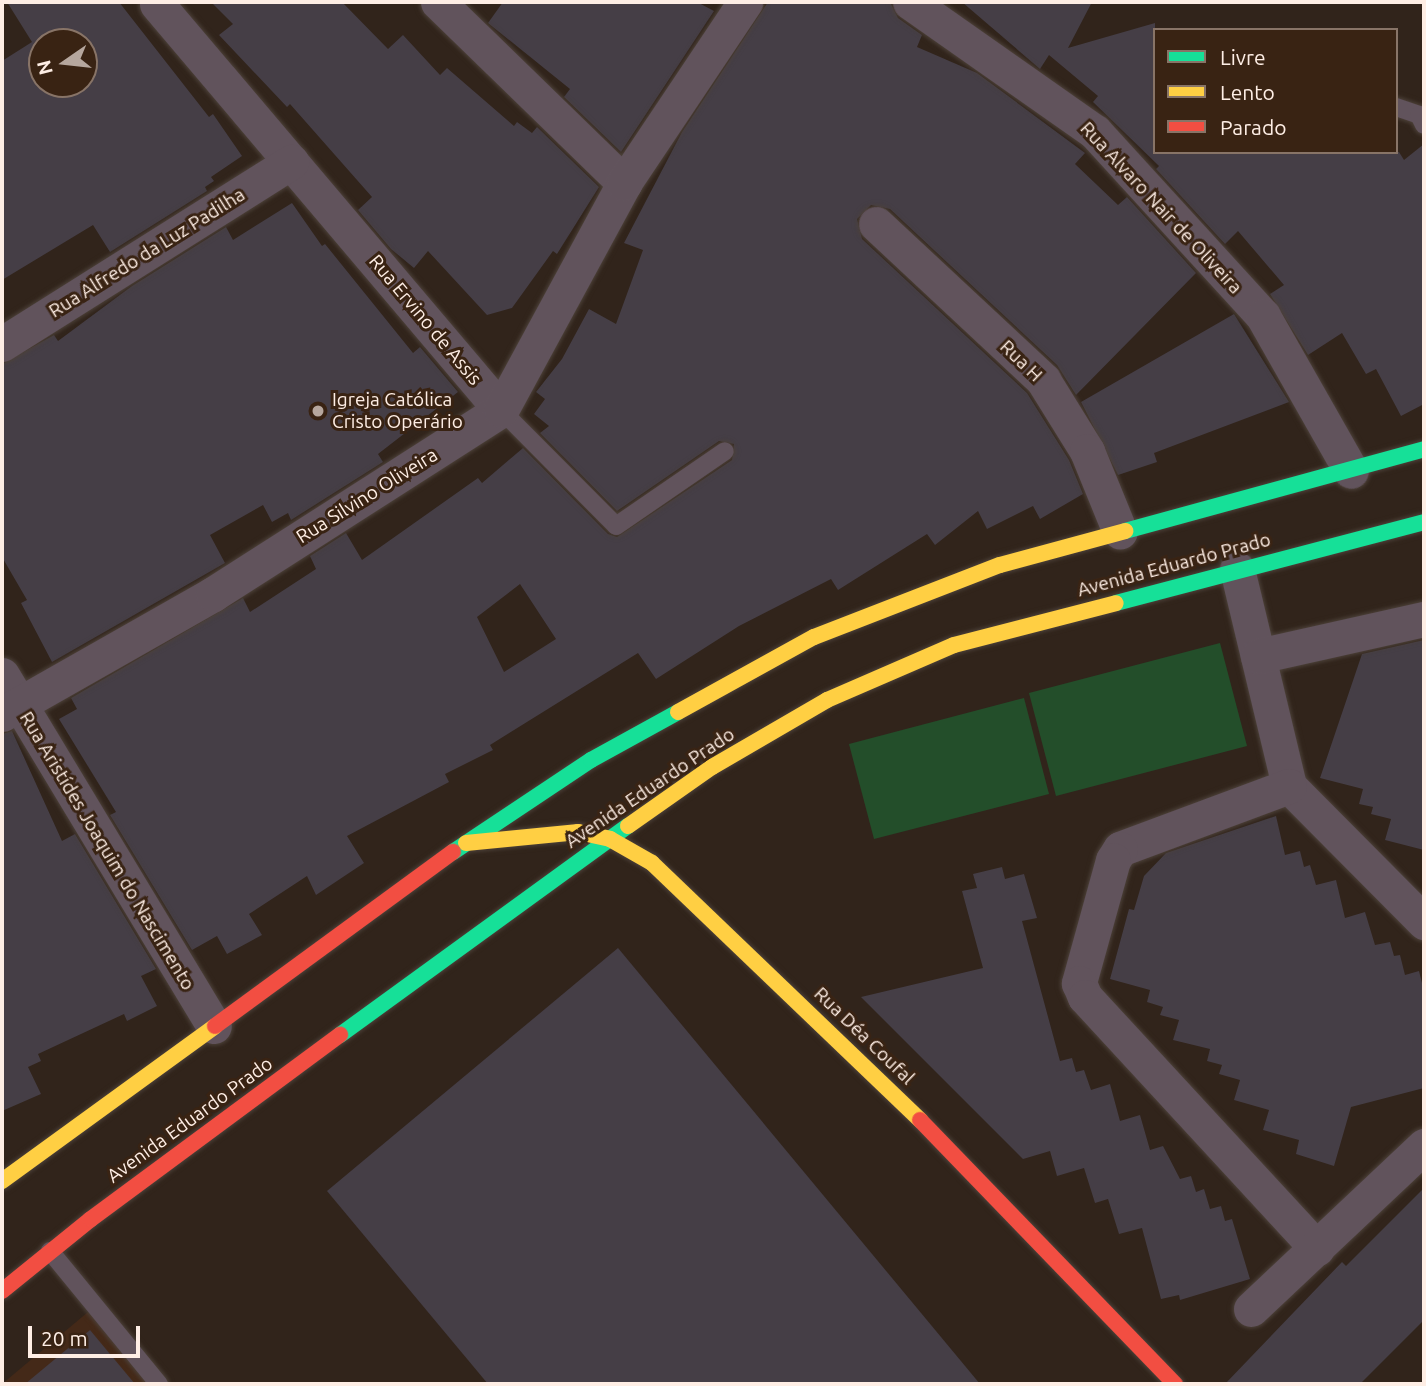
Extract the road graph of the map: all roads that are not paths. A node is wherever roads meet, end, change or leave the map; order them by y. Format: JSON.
{"nodes":[{"id":1,"x":438,"y":2,"type":"edge"},
{"id":2,"x":746,"y":2,"type":"edge"},
{"id":3,"x":910,"y":2,"type":"edge"},
{"id":4,"x":157,"y":4,"type":"dead end"},
{"id":5,"x":1398,"y":106,"type":"edge"},
{"id":6,"x":1424,"y":125,"type":"edge"},
{"id":7,"x":292,"y":162,"type":"junction"},
{"id":8,"x":624,"y":183,"type":"junction"},
{"id":9,"x":876,"y":224,"type":"dead end"},
{"id":10,"x":2,"y":344,"type":"edge"},
{"id":11,"x":501,"y":410,"type":"junction"},
{"id":12,"x":1424,"y":449,"type":"edge"},
{"id":13,"x":725,"y":452,"type":"dead end"},
{"id":14,"x":1351,"y":471,"type":"junction"},
{"id":15,"x":1424,"y":522,"type":"edge"},
{"id":16,"x":1120,"y":532,"type":"junction"},
{"id":17,"x":1237,"y":569,"type":"junction"},
{"id":18,"x":1424,"y":619,"type":"edge"},
{"id":19,"x":1255,"y":645,"type":"junction"},
{"id":20,"x":2,"y":675,"type":"edge"},
{"id":21,"x":11,"y":711,"type":"edge"},
{"id":22,"x":1289,"y":786,"type":"junction"},
{"id":23,"x":611,"y":839,"type":"junction"},
{"id":24,"x":467,"y":843,"type":"junction"},
{"id":25,"x":1424,"y":922,"type":"edge"},
{"id":26,"x":214,"y":1026,"type":"junction"},
{"id":27,"x":1424,"y":1146,"type":"edge"},
{"id":28,"x":2,"y":1181,"type":"edge"},
{"id":29,"x":1317,"y":1248,"type":"junction"},
{"id":30,"x":50,"y":1251,"type":"junction"},
{"id":31,"x":2,"y":1291,"type":"edge"},
{"id":32,"x":1251,"y":1309,"type":"dead end"},
{"id":33,"x":159,"y":1384,"type":"edge"},
{"id":34,"x":1175,"y":1384,"type":"edge"}],
"edges":[{"from":1,"to":8,"type":"street"},
{"from":2,"to":8,"type":"street","name":"Rua Silvino Oliveira"},
{"from":3,"to":14,"type":"street","name":"Rua Alvaro Nair de Oliveira"},
{"from":4,"to":7,"type":"street","name":"Rua Ervino de Assis"},
{"from":5,"to":6,"type":"lane"},
{"from":7,"to":10,"type":"street","name":"Rua Alfredo da Luz Padilha"},
{"from":7,"to":11,"type":"street","name":"Rua Ervino de Assis"},
{"from":8,"to":11,"type":"street","name":"Rua Silvino Oliveira"},
{"from":9,"to":16,"type":"street","name":"Rua H"},
{"from":11,"to":13,"type":"lane","name":"Rua Ervino de Assis"},
{"from":11,"to":21,"type":"street","name":"Rua Silvino Oliveira"},
{"from":12,"to":14,"type":"main road"},
{"from":14,"to":16,"type":"main road"},
{"from":15,"to":17,"type":"main road","name":"Avenida Eduardo Prado"},
{"from":16,"to":24,"type":"main road"},
{"from":17,"to":19,"type":"street"},
{"from":17,"to":23,"type":"main road","name":"Avenida Eduardo Prado"},
{"from":18,"to":19,"type":"street"},
{"from":19,"to":22,"type":"street"},
{"from":20,"to":21,"type":"street","name":"Rua Aristídes Joaquim do Nascimento"},
{"from":21,"to":26,"type":"street","name":"Rua Aristídes Joaquim do Nascimento"},
{"from":22,"to":25,"type":"street"},
{"from":22,"to":29,"type":"street"},
{"from":23,"to":24,"type":"main road","name":"Rua Déa Coufal"},
{"from":23,"to":30,"type":"main road","name":"Avenida Eduardo Prado"},
{"from":23,"to":34,"type":"main road","name":"Rua Déa Coufal"},
{"from":24,"to":26,"type":"main road"},
{"from":26,"to":28,"type":"main road"},
{"from":27,"to":29,"type":"street"},
{"from":29,"to":32,"type":"street"},
{"from":30,"to":31,"type":"main road","name":"Avenida Eduardo Prado"},
{"from":30,"to":33,"type":"lane"}]}
